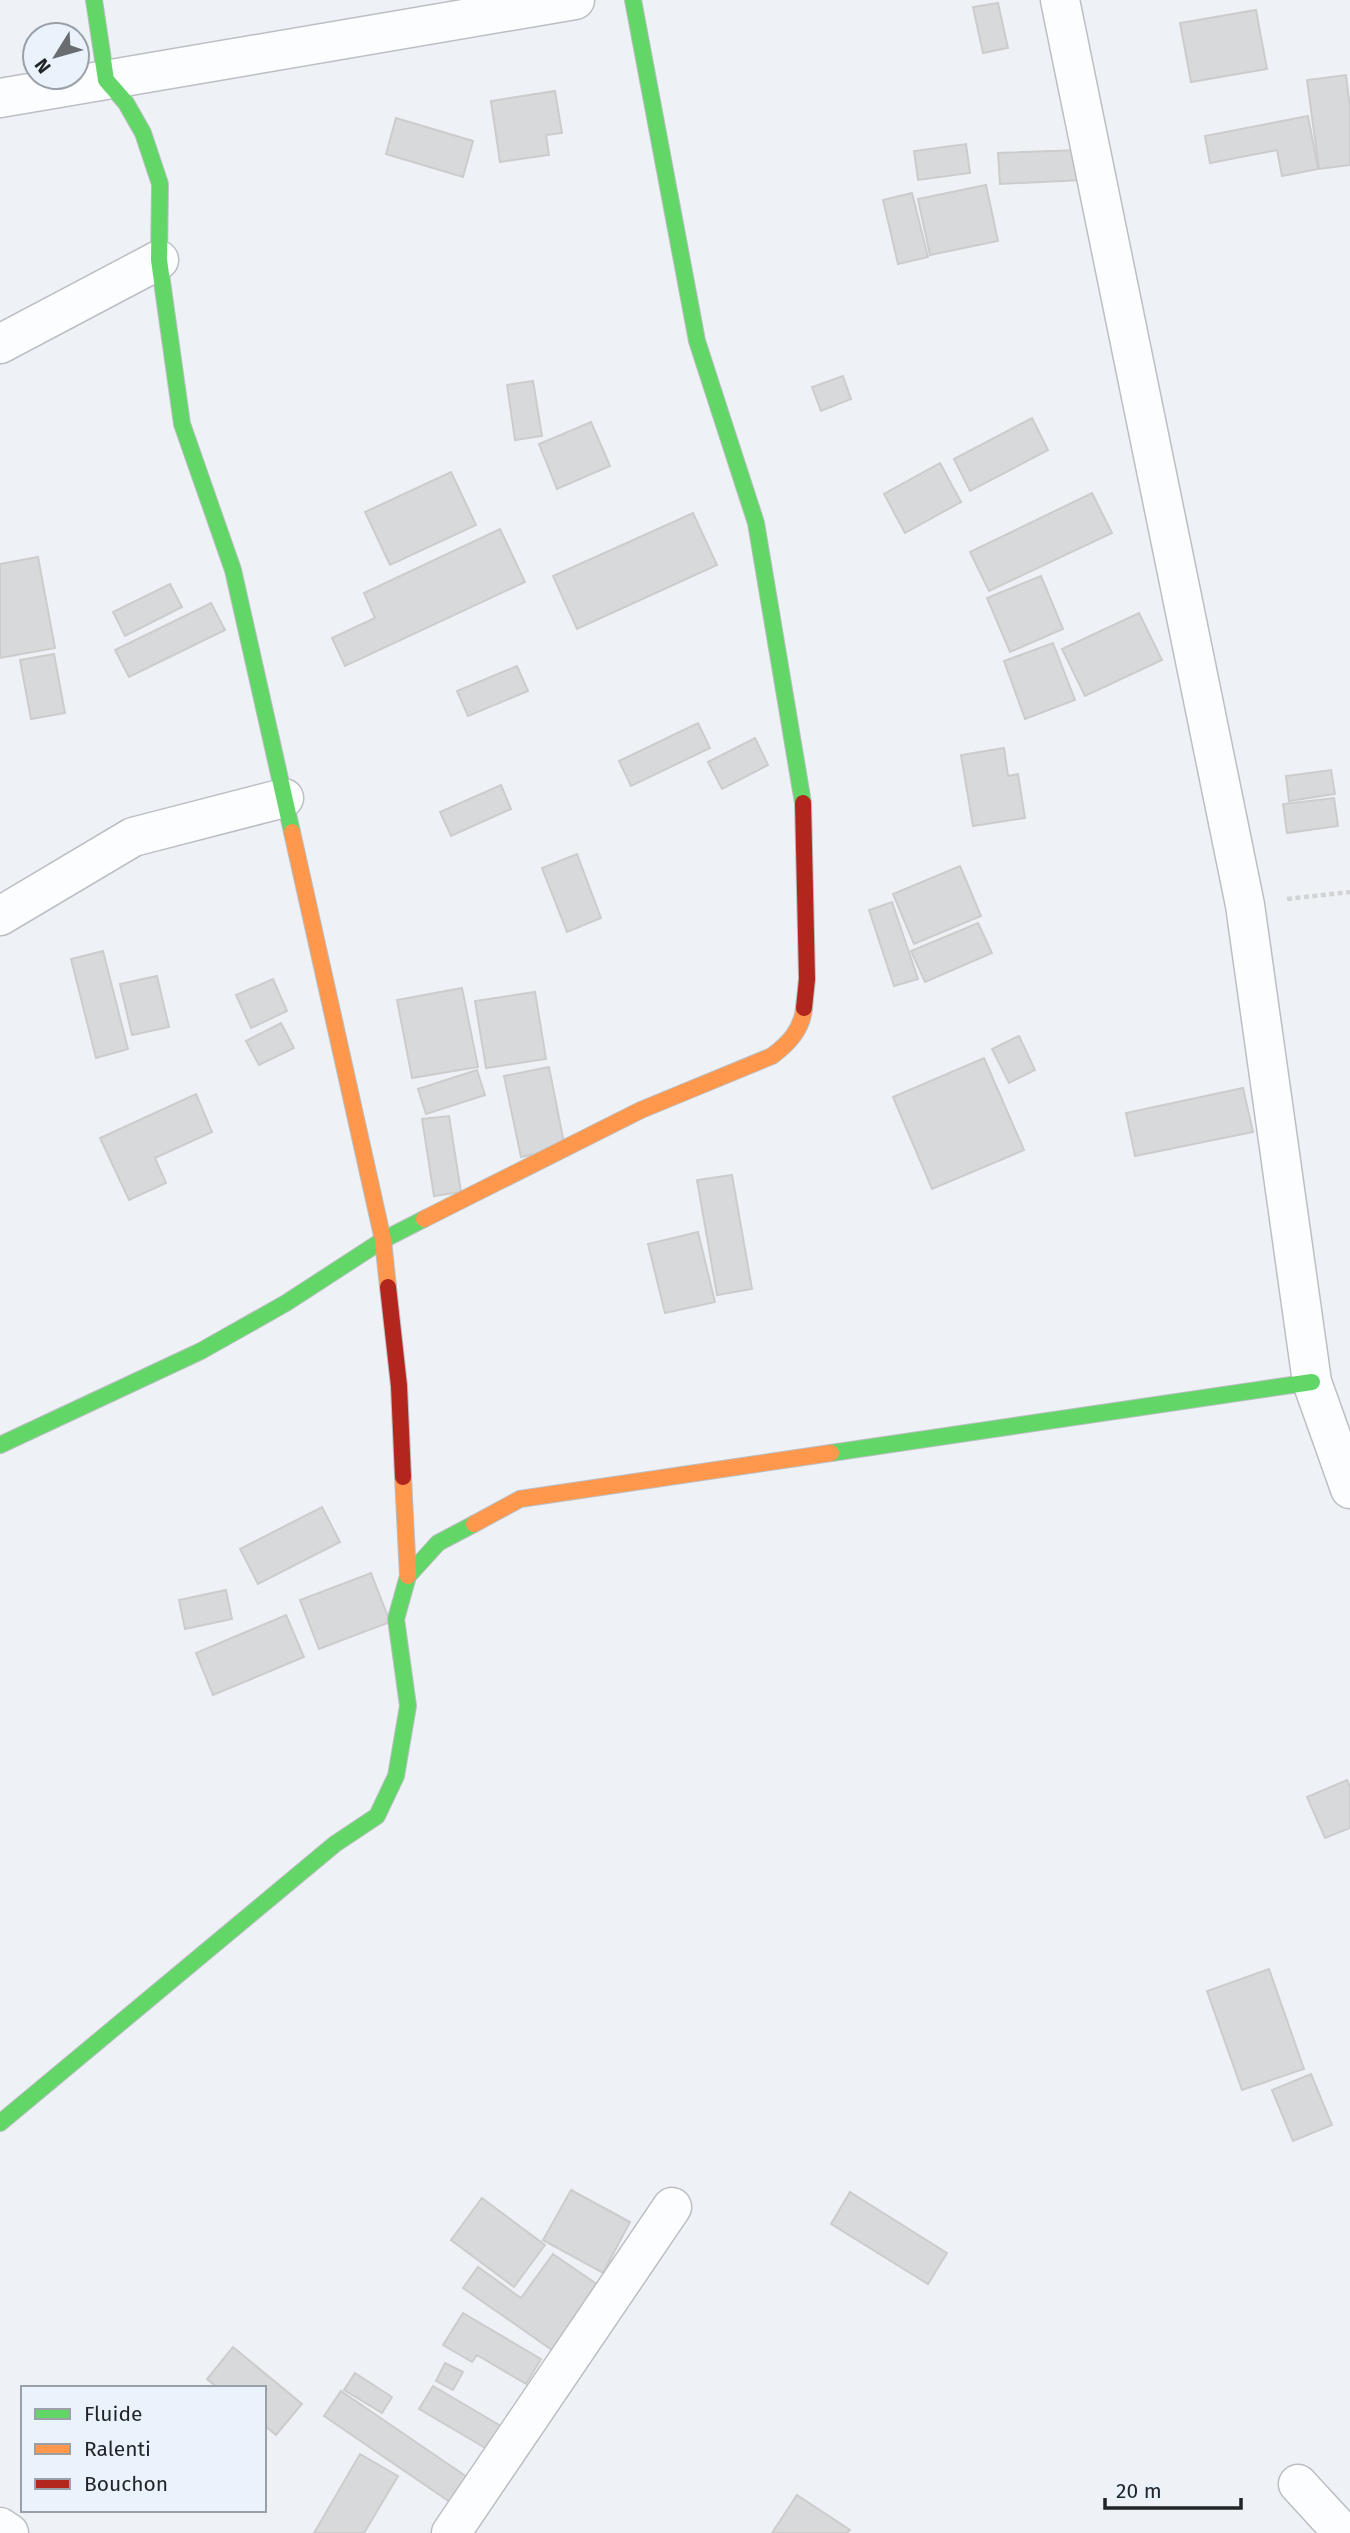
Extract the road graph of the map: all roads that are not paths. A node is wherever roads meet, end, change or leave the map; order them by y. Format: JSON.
{"nodes":[{"id":1,"x":94,"y":0,"type":"edge"},
{"id":2,"x":575,"y":0,"type":"edge"},
{"id":3,"x":633,"y":0,"type":"edge"},
{"id":4,"x":1060,"y":0,"type":"edge"},
{"id":5,"x":106,"y":80,"type":"junction"},
{"id":6,"x":0,"y":98,"type":"edge"},
{"id":7,"x":159,"y":260,"type":"junction"},
{"id":8,"x":0,"y":344,"type":"edge"},
{"id":9,"x":284,"y":797,"type":"junction"},
{"id":10,"x":0,"y":916,"type":"edge"},
{"id":11,"x":383,"y":1240,"type":"junction"},
{"id":12,"x":1312,"y":1382,"type":"junction"},
{"id":13,"x":0,"y":1445,"type":"edge"},
{"id":14,"x":1350,"y":1489,"type":"edge"},
{"id":15,"x":408,"y":1576,"type":"junction"},
{"id":16,"x":0,"y":2123,"type":"edge"},
{"id":17,"x":672,"y":2207,"type":"dead end"},
{"id":18,"x":1298,"y":2484,"type":"dead end"},
{"id":19,"x":0,"y":2527,"type":"edge"},
{"id":20,"x":9,"y":2533,"type":"edge"},
{"id":21,"x":451,"y":2533,"type":"edge"},
{"id":22,"x":1343,"y":2533,"type":"edge"}],
"edges":[{"from":1,"to":5,"type":"street"},
{"from":2,"to":5,"type":"street"},
{"from":3,"to":11,"type":"street"},
{"from":4,"to":12,"type":"street"},
{"from":5,"to":6,"type":"street"},
{"from":5,"to":7,"type":"street"},
{"from":7,"to":8,"type":"street"},
{"from":7,"to":9,"type":"street"},
{"from":9,"to":10,"type":"street"},
{"from":9,"to":11,"type":"street"},
{"from":11,"to":13,"type":"street"},
{"from":11,"to":15,"type":"street"},
{"from":12,"to":14,"type":"street"},
{"from":12,"to":15,"type":"street"},
{"from":15,"to":16,"type":"street"},
{"from":17,"to":21,"type":"street"},
{"from":18,"to":22,"type":"street"},
{"from":19,"to":20,"type":"street"}]}
